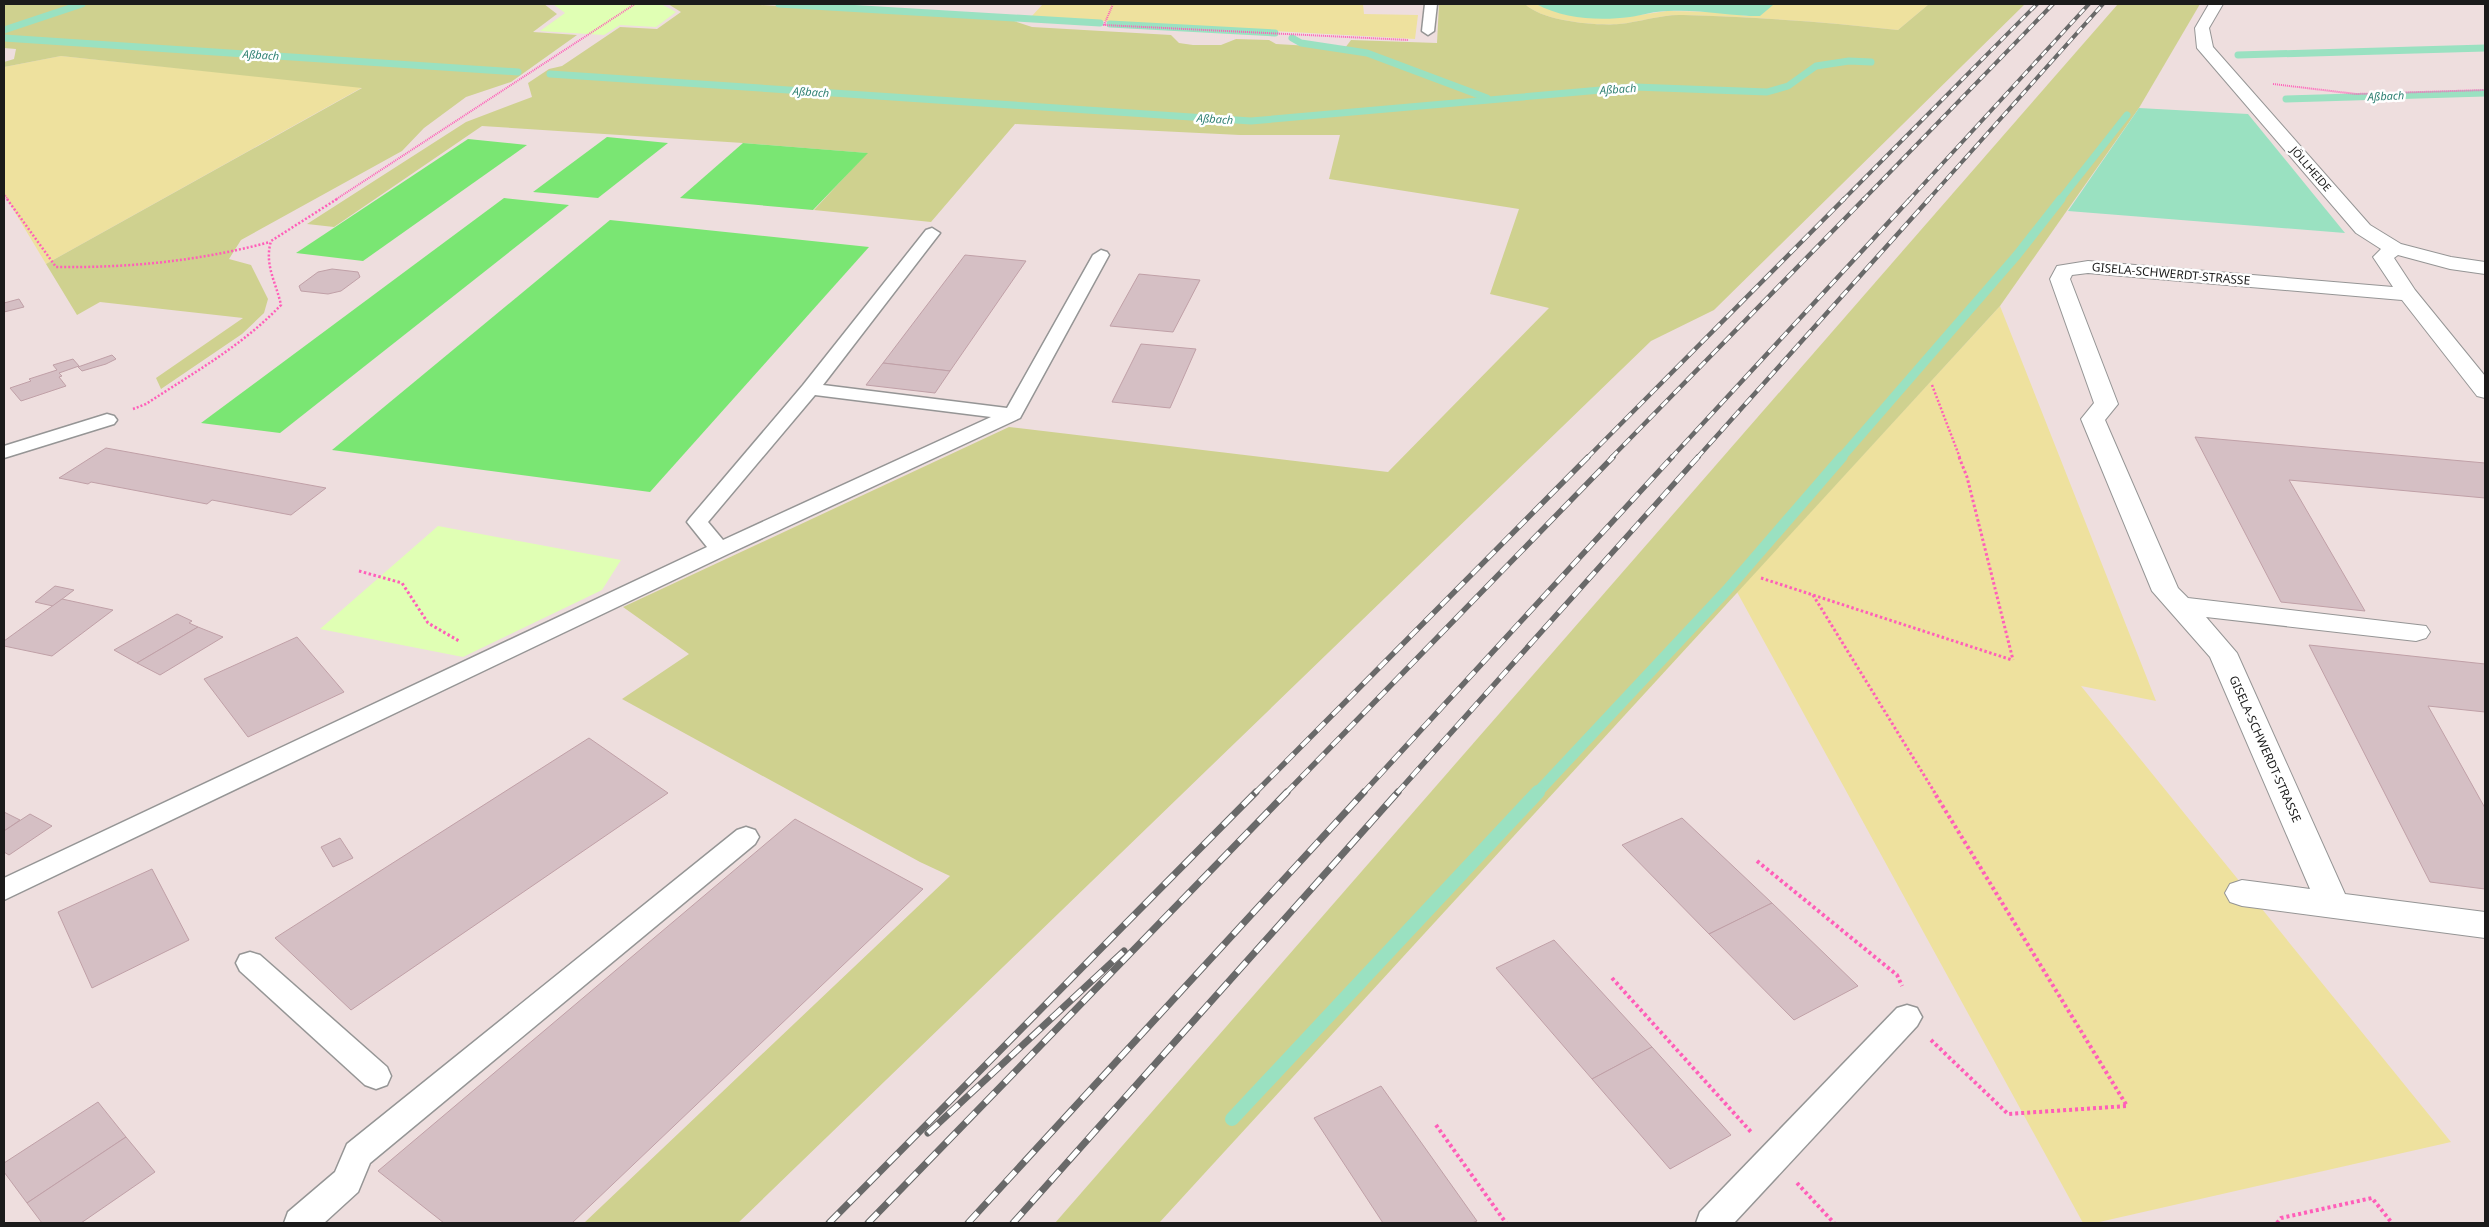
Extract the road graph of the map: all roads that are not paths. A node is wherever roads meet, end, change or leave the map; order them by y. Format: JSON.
{"nodes":[{"id":1,"x":1431,"y":4,"type":"edge"},
{"id":2,"x":2216,"y":4,"type":"edge"},
{"id":3,"x":1428,"y":31,"type":"road end"},
{"id":4,"x":932,"y":233,"type":"dead end"},
{"id":5,"x":2394,"y":248,"type":"junction"},
{"id":6,"x":1101,"y":255,"type":"dead end"},
{"id":7,"x":2485,"y":268,"type":"edge"},
{"id":8,"x":2408,"y":294,"type":"junction"},
{"id":9,"x":810,"y":389,"type":"junction"},
{"id":10,"x":2485,"y":391,"type":"edge"},
{"id":11,"x":1013,"y":414,"type":"junction"},
{"id":12,"x":107,"y":420,"type":"road end"},
{"id":13,"x":4,"y":452,"type":"edge"},
{"id":14,"x":720,"y":549,"type":"junction"},
{"id":15,"x":2180,"y":606,"type":"junction"},
{"id":16,"x":2416,"y":632,"type":"dead end"},
{"id":17,"x":746,"y":837,"type":"dead end"},
{"id":18,"x":4,"y":890,"type":"edge"},
{"id":19,"x":2242,"y":893,"type":"dead end"},
{"id":20,"x":2334,"y":904,"type":"junction"},
{"id":21,"x":2485,"y":925,"type":"edge"},
{"id":22,"x":250,"y":963,"type":"dead end"},
{"id":23,"x":1907,"y":1017,"type":"road end"},
{"id":24,"x":376,"y":1076,"type":"dead end"},
{"id":25,"x":300,"y":1223,"type":"edge"},
{"id":26,"x":1712,"y":1223,"type":"edge"}],
"edges":[{"from":1,"to":3,"type":"lane"},
{"from":2,"to":5,"type":"street","name":"JÖLLHEIDE"},
{"from":4,"to":9,"type":"lane"},
{"from":5,"to":7,"type":"street","name":"JÖLLHEIDE"},
{"from":5,"to":8,"type":"street"},
{"from":6,"to":11,"type":"lane"},
{"from":8,"to":10,"type":"street"},
{"from":8,"to":15,"type":"street","name":"GISELA-SCHWERDT-STRASSE"},
{"from":9,"to":11,"type":"lane"},
{"from":9,"to":14,"type":"lane"},
{"from":11,"to":14,"type":"lane"},
{"from":12,"to":13,"type":"lane"},
{"from":14,"to":18,"type":"lane"},
{"from":15,"to":16,"type":"street"},
{"from":15,"to":20,"type":"street","name":"GISELA-SCHWERDT-STRASSE"},
{"from":17,"to":25,"type":"lane"},
{"from":19,"to":20,"type":"street"},
{"from":20,"to":21,"type":"street"},
{"from":22,"to":24,"type":"lane"},
{"from":23,"to":26,"type":"lane"}]}
